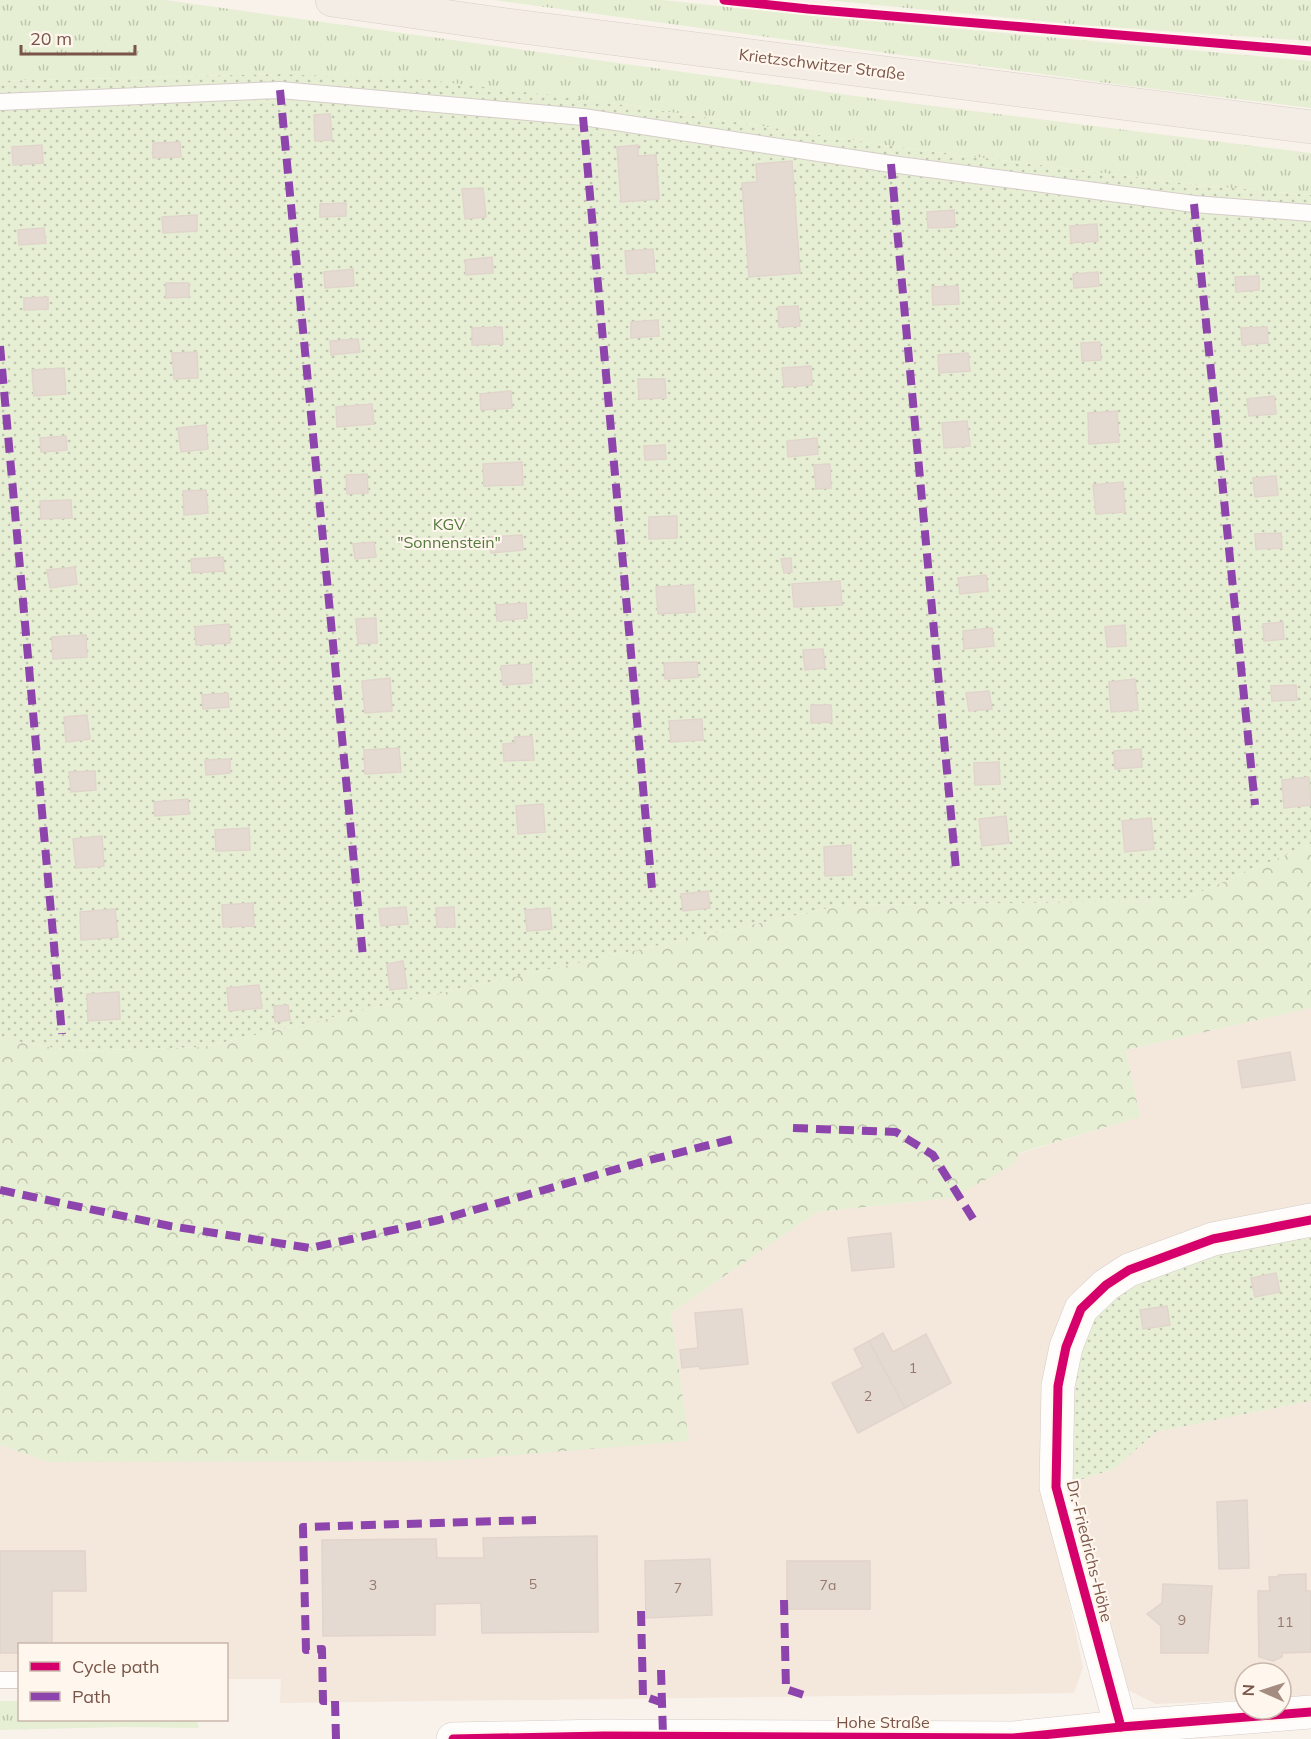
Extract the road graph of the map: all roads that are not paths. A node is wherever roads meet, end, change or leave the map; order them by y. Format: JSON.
{"nodes":[{"id":1,"x":332,"y":0,"type":"edge"},
{"id":2,"x":0,"y":102,"type":"edge"},
{"id":3,"x":1311,"y":127,"type":"edge"},
{"id":4,"x":1311,"y":213,"type":"edge"},
{"id":5,"x":1311,"y":1221,"type":"edge"},
{"id":6,"x":0,"y":1680,"type":"edge"},
{"id":7,"x":18,"y":1680,"type":"edge"},
{"id":8,"x":1311,"y":1712,"type":"edge"},
{"id":9,"x":1121,"y":1727,"type":"junction"},
{"id":10,"x":453,"y":1739,"type":"edge"}],
"edges":[{"from":1,"to":3,"type":"main road","name":"Krietzschwitzer Straße"},
{"from":2,"to":4,"type":"lane"},
{"from":5,"to":9,"type":"street","name":"Dr.-Friedrichs-Höhe"},
{"from":6,"to":7,"type":"lane"},
{"from":8,"to":9,"type":"street","name":"Hohe Straße"},
{"from":9,"to":10,"type":"street","name":"Hohe Straße"}]}
